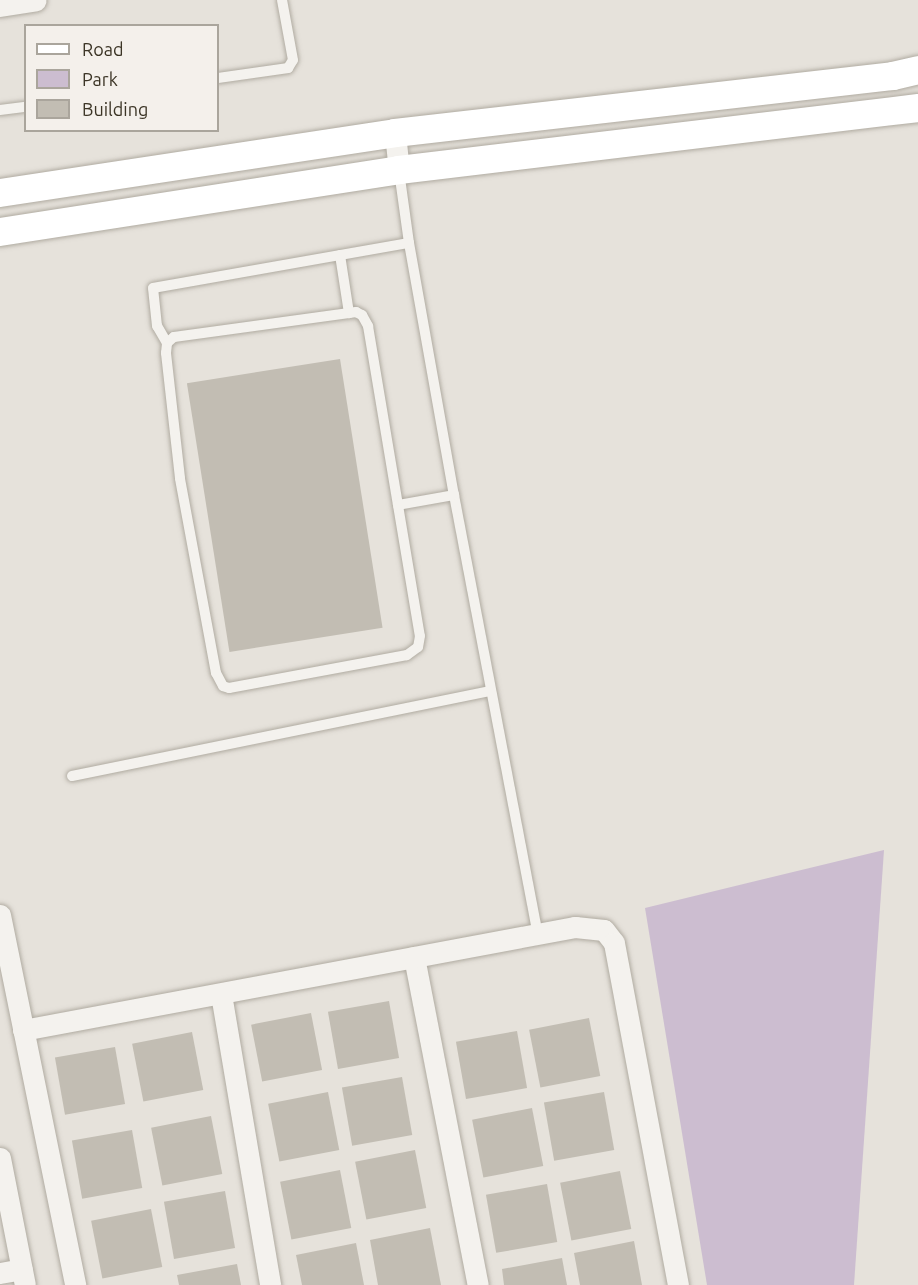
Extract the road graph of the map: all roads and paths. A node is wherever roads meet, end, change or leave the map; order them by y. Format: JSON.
{"nodes":[{"id":1,"x":36,"y":0,"type":"edge"},
{"id":2,"x":282,"y":0,"type":"edge"},
{"id":3,"x":3,"y":4,"type":"edge"},
{"id":4,"x":918,"y":70,"type":"edge"},
{"id":5,"x":219,"y":78,"type":"edge"},
{"id":6,"x":24,"y":107,"type":"edge"},
{"id":7,"x":918,"y":108,"type":"edge"},
{"id":8,"x":0,"y":110,"type":"edge"},
{"id":9,"x":395,"y":133,"type":"junction"},
{"id":10,"x":399,"y":170,"type":"junction"},
{"id":11,"x":0,"y":193,"type":"edge"},
{"id":12,"x":0,"y":232,"type":"edge"},
{"id":13,"x":409,"y":243,"type":"junction"},
{"id":14,"x":340,"y":255,"type":"junction"},
{"id":15,"x":349,"y":313,"type":"junction"},
{"id":16,"x":167,"y":343,"type":"junction"},
{"id":17,"x":454,"y":495,"type":"junction"},
{"id":18,"x":398,"y":505,"type":"junction"},
{"id":19,"x":489,"y":691,"type":"junction"},
{"id":20,"x":72,"y":776,"type":"dead end"},
{"id":21,"x":0,"y":915,"type":"edge"},
{"id":22,"x":538,"y":935,"type":"junction"},
{"id":23,"x":414,"y":957,"type":"junction"},
{"id":24,"x":221,"y":994,"type":"junction"},
{"id":25,"x":22,"y":1030,"type":"junction"},
{"id":26,"x":0,"y":1158,"type":"edge"},
{"id":27,"x":0,"y":1273,"type":"edge"},
{"id":28,"x":24,"y":1277,"type":"edge"},
{"id":29,"x":75,"y":1285,"type":"edge"},
{"id":30,"x":270,"y":1285,"type":"edge"},
{"id":31,"x":477,"y":1285,"type":"edge"},
{"id":32,"x":678,"y":1285,"type":"edge"}],
"edges":[{"from":1,"to":3,"type":"street"},
{"from":2,"to":5,"type":"lane"},
{"from":4,"to":9,"type":"street"},
{"from":6,"to":8,"type":"lane"},
{"from":7,"to":10,"type":"street"},
{"from":9,"to":10,"type":"street"},
{"from":9,"to":11,"type":"street"},
{"from":10,"to":12,"type":"street"},
{"from":10,"to":13,"type":"lane"},
{"from":13,"to":14,"type":"lane"},
{"from":13,"to":17,"type":"lane"},
{"from":14,"to":15,"type":"lane"},
{"from":14,"to":16,"type":"lane"},
{"from":15,"to":16,"type":"lane"},
{"from":15,"to":18,"type":"lane"},
{"from":16,"to":18,"type":"lane"},
{"from":17,"to":18,"type":"lane"},
{"from":17,"to":19,"type":"lane"},
{"from":19,"to":20,"type":"lane"},
{"from":19,"to":22,"type":"lane"},
{"from":21,"to":25,"type":"street"},
{"from":22,"to":23,"type":"street"},
{"from":22,"to":32,"type":"street"},
{"from":23,"to":24,"type":"street"},
{"from":23,"to":31,"type":"street"},
{"from":24,"to":25,"type":"street"},
{"from":24,"to":30,"type":"street"},
{"from":25,"to":29,"type":"street"},
{"from":26,"to":28,"type":"street"},
{"from":27,"to":28,"type":"street"}]}
